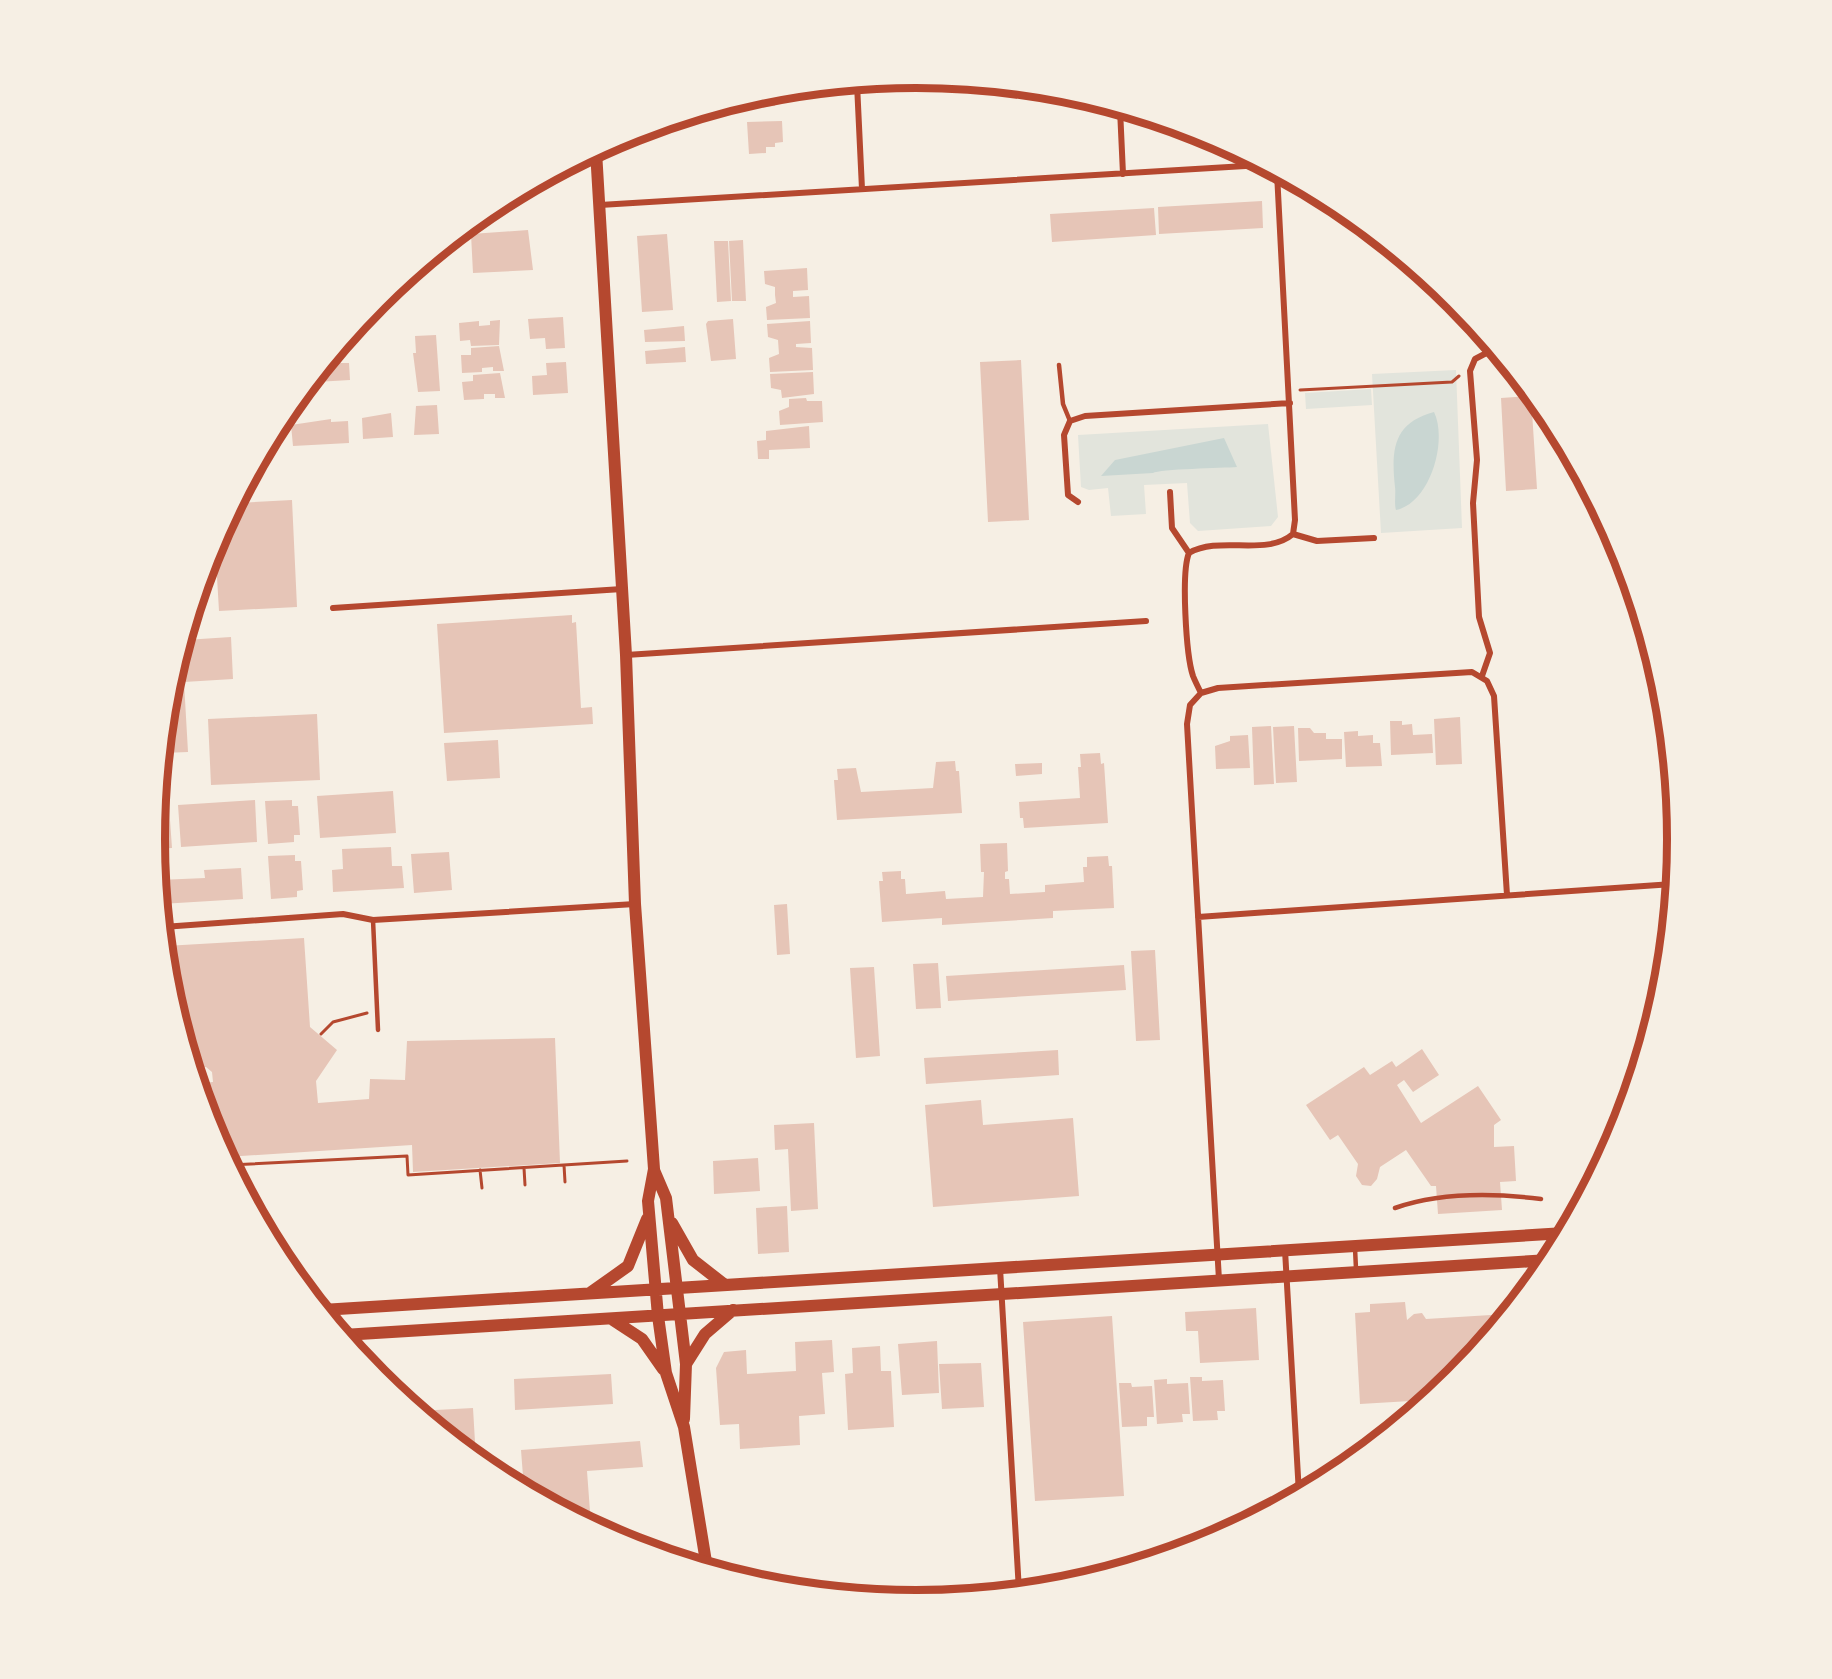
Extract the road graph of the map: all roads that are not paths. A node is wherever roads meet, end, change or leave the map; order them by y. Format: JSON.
{"nodes":[{"id":1,"x":857,"y":91,"type":"edge"},
{"id":2,"x":1120,"y":117,"type":"edge"},
{"id":3,"x":597,"y":160,"type":"edge"},
{"id":4,"x":1248,"y":166,"type":"edge"},
{"id":5,"x":1123,"y":174,"type":"junction"},
{"id":6,"x":1277,"y":181,"type":"edge"},
{"id":7,"x":862,"y":189,"type":"junction"},
{"id":8,"x":599,"y":205,"type":"junction"},
{"id":9,"x":1488,"y":352,"type":"edge"},
{"id":10,"x":1059,"y":365,"type":"dead end"},
{"id":11,"x":1290,"y":402,"type":"junction"},
{"id":12,"x":1070,"y":421,"type":"junction"},
{"id":13,"x":1170,"y":492,"type":"dead end"},
{"id":14,"x":1078,"y":502,"type":"dead end"},
{"id":15,"x":1293,"y":534,"type":"junction"},
{"id":16,"x":1374,"y":538,"type":"dead end"},
{"id":17,"x":1189,"y":553,"type":"junction"},
{"id":18,"x":622,"y":589,"type":"junction"},
{"id":19,"x":333,"y":608,"type":"dead end"},
{"id":20,"x":1146,"y":621,"type":"dead end"},
{"id":21,"x":626,"y":655,"type":"junction"},
{"id":22,"x":1482,"y":676,"type":"junction"},
{"id":23,"x":1201,"y":693,"type":"junction"},
{"id":24,"x":1665,"y":885,"type":"edge"},
{"id":25,"x":1508,"y":895,"type":"junction"},
{"id":26,"x":635,"y":904,"type":"junction"},
{"id":27,"x":1198,"y":917,"type":"junction"},
{"id":28,"x":373,"y":920,"type":"junction"},
{"id":29,"x":170,"y":926,"type":"edge"},
{"id":30,"x":378,"y":1030,"type":"dead end"},
{"id":31,"x":654,"y":1169,"type":"junction"},
{"id":32,"x":1542,"y":1199,"type":"dead end"},
{"id":33,"x":1395,"y":1208,"type":"dead end"},
{"id":34,"x":649,"y":1213,"type":"junction"},
{"id":35,"x":668,"y":1216,"type":"junction"},
{"id":36,"x":1554,"y":1234,"type":"edge"},
{"id":37,"x":1354,"y":1246,"type":"junction"},
{"id":38,"x":1285,"y":1250,"type":"junction"},
{"id":39,"x":1217,"y":1254,"type":"junction"},
{"id":40,"x":1537,"y":1261,"type":"edge"},
{"id":41,"x":1000,"y":1267,"type":"junction"},
{"id":42,"x":1357,"y":1272,"type":"junction"},
{"id":43,"x":1287,"y":1276,"type":"junction"},
{"id":44,"x":1219,"y":1281,"type":"junction"},
{"id":45,"x":725,"y":1285,"type":"junction"},
{"id":46,"x":676,"y":1288,"type":"junction"},
{"id":47,"x":656,"y":1289,"type":"junction"},
{"id":48,"x":588,"y":1294,"type":"junction"},
{"id":49,"x":1000,"y":1294,"type":"junction"},
{"id":50,"x":734,"y":1309,"type":"junction"},
{"id":51,"x":330,"y":1310,"type":"edge"},
{"id":52,"x":679,"y":1315,"type":"junction"},
{"id":53,"x":658,"y":1316,"type":"junction"},
{"id":54,"x":612,"y":1319,"type":"junction"},
{"id":55,"x":351,"y":1335,"type":"edge"},
{"id":56,"x":686,"y":1364,"type":"junction"},
{"id":57,"x":666,"y":1373,"type":"junction"},
{"id":58,"x":684,"y":1427,"type":"junction"},
{"id":59,"x":1299,"y":1485,"type":"edge"},
{"id":60,"x":706,"y":1560,"type":"edge"},
{"id":61,"x":1019,"y":1583,"type":"edge"}],
"edges":[{"from":1,"to":7,"type":"street"},
{"from":2,"to":5,"type":"street"},
{"from":3,"to":8,"type":"main road"},
{"from":4,"to":5,"type":"street"},
{"from":5,"to":7,"type":"street"},
{"from":6,"to":11,"type":"street"},
{"from":7,"to":8,"type":"street"},
{"from":8,"to":18,"type":"main road"},
{"from":9,"to":22,"type":"street"},
{"from":10,"to":12,"type":"lane"},
{"from":11,"to":12,"type":"street"},
{"from":11,"to":15,"type":"street"},
{"from":12,"to":14,"type":"street"},
{"from":13,"to":17,"type":"street"},
{"from":15,"to":16,"type":"street"},
{"from":15,"to":17,"type":"street"},
{"from":17,"to":23,"type":"street"},
{"from":18,"to":19,"type":"street"},
{"from":18,"to":21,"type":"main road"},
{"from":20,"to":21,"type":"street"},
{"from":21,"to":26,"type":"main road"},
{"from":22,"to":23,"type":"street"},
{"from":22,"to":25,"type":"street"},
{"from":23,"to":27,"type":"street"},
{"from":24,"to":25,"type":"street"},
{"from":25,"to":27,"type":"street"},
{"from":26,"to":28,"type":"street"},
{"from":26,"to":31,"type":"main road"},
{"from":27,"to":39,"type":"street"},
{"from":28,"to":29,"type":"street"},
{"from":28,"to":30,"type":"lane"},
{"from":31,"to":34,"type":"main road"},
{"from":31,"to":35,"type":"main road"},
{"from":32,"to":33,"type":"lane"},
{"from":34,"to":47,"type":"main road"},
{"from":34,"to":48,"type":"main road"},
{"from":35,"to":45,"type":"main road"},
{"from":35,"to":46,"type":"main road"},
{"from":36,"to":37,"type":"main road"},
{"from":37,"to":38,"type":"main road"},
{"from":37,"to":42,"type":"lane"},
{"from":38,"to":39,"type":"main road"},
{"from":38,"to":43,"type":"street"},
{"from":39,"to":41,"type":"main road"},
{"from":39,"to":44,"type":"street"},
{"from":40,"to":42,"type":"main road"},
{"from":41,"to":45,"type":"main road"},
{"from":41,"to":49,"type":"street"},
{"from":42,"to":43,"type":"main road"},
{"from":43,"to":44,"type":"main road"},
{"from":43,"to":59,"type":"street"},
{"from":44,"to":49,"type":"main road"},
{"from":45,"to":46,"type":"main road"},
{"from":46,"to":47,"type":"main road"},
{"from":46,"to":52,"type":"main road"},
{"from":47,"to":48,"type":"main road"},
{"from":47,"to":53,"type":"main road"},
{"from":48,"to":51,"type":"main road"},
{"from":49,"to":50,"type":"main road"},
{"from":49,"to":61,"type":"street"},
{"from":50,"to":52,"type":"main road"},
{"from":50,"to":56,"type":"main road"},
{"from":52,"to":53,"type":"main road"},
{"from":52,"to":56,"type":"main road"},
{"from":53,"to":54,"type":"main road"},
{"from":53,"to":57,"type":"main road"},
{"from":54,"to":55,"type":"main road"},
{"from":54,"to":57,"type":"main road"},
{"from":56,"to":58,"type":"main road"},
{"from":57,"to":58,"type":"main road"},
{"from":58,"to":60,"type":"main road"}]}
